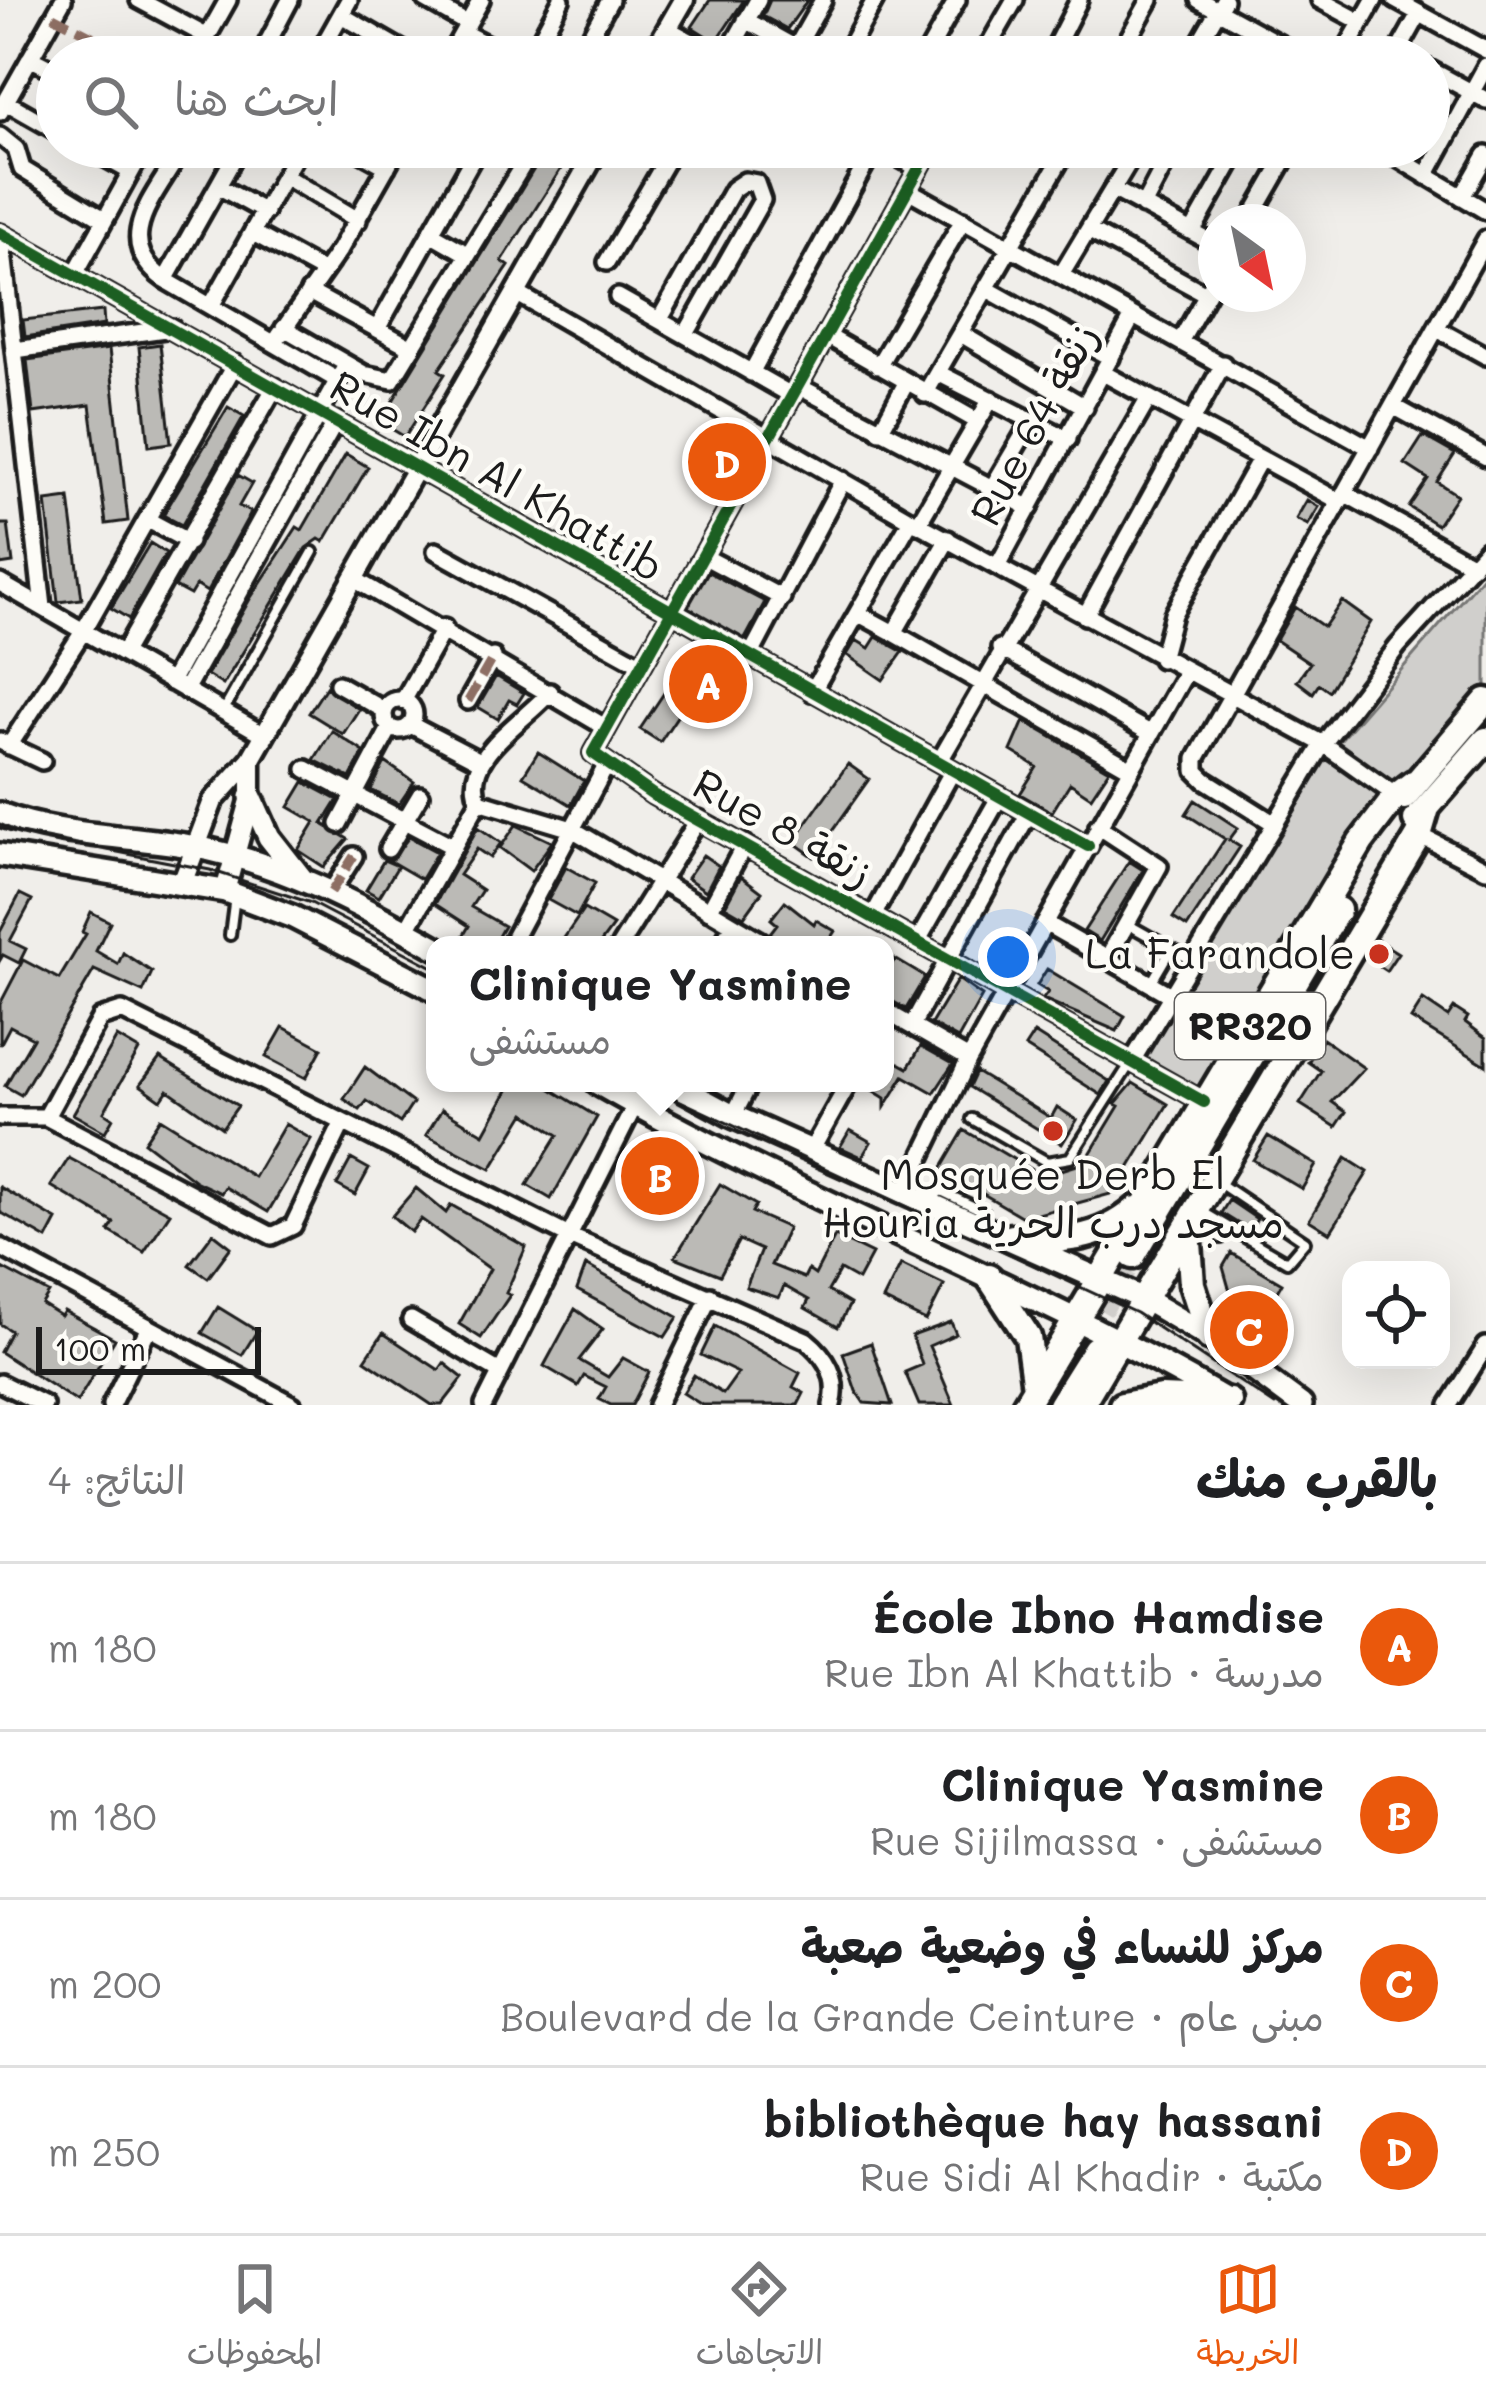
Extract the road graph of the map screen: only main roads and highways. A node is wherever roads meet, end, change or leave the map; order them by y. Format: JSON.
{"nodes":[{"id":1,"x":1486,"y":700,"type":"edge"},
{"id":2,"x":1486,"y":740,"type":"edge"},
{"id":3,"x":1404,"y":793,"type":"junction"},
{"id":4,"x":251,"y":797,"type":"road end"},
{"id":5,"x":1427,"y":808,"type":"junction"},
{"id":6,"x":0,"y":814,"type":"edge"},
{"id":7,"x":0,"y":855,"type":"edge"},
{"id":8,"x":302,"y":880,"type":"junction"},
{"id":9,"x":426,"y":942,"type":"edge"},
{"id":10,"x":426,"y":986,"type":"edge"},
{"id":11,"x":612,"y":1092,"type":"edge"},
{"id":12,"x":689,"y":1092,"type":"edge"},
{"id":13,"x":1150,"y":1194,"type":"junction"},
{"id":14,"x":1192,"y":1218,"type":"junction"},
{"id":15,"x":1011,"y":1237,"type":"junction"},
{"id":16,"x":989,"y":1277,"type":"junction"},
{"id":17,"x":1100,"y":1280,"type":"junction"},
{"id":18,"x":1135,"y":1281,"type":"junction"},
{"id":19,"x":1085,"y":1335,"type":"junction"},
{"id":20,"x":1209,"y":1337,"type":"junction"},
{"id":21,"x":1120,"y":1338,"type":"junction"},
{"id":22,"x":1034,"y":1399,"type":"edge"},
{"id":23,"x":1231,"y":1403,"type":"edge"},
{"id":24,"x":1060,"y":1405,"type":"edge"},
{"id":25,"x":1081,"y":1405,"type":"edge"},
{"id":26,"x":1122,"y":1405,"type":"edge"},
{"id":27,"x":1300,"y":1405,"type":"edge"}],
"edges":[{"from":1,"to":3,"type":"main road","number":"RR320"},
{"from":2,"to":5,"type":"main road","number":"RR320"},
{"from":3,"to":13,"type":"main road","number":"RR320"},
{"from":3,"to":18,"type":"main road","number":"RR320"},
{"from":4,"to":8,"type":"main road"},
{"from":5,"to":14,"type":"main road","number":"RR320"},
{"from":5,"to":18,"type":"main road","number":"RR320"},
{"from":6,"to":8,"type":"main road"},
{"from":7,"to":10,"type":"main road"},
{"from":8,"to":9,"type":"main road"},
{"from":11,"to":16,"type":"main road"},
{"from":12,"to":15,"type":"main road"},
{"from":13,"to":15,"type":"main road"},
{"from":13,"to":17,"type":"main road","number":"RR320"},
{"from":14,"to":18,"type":"main road","number":"RR320"},
{"from":14,"to":20,"type":"main road"},
{"from":15,"to":17,"type":"main road"},
{"from":16,"to":19,"type":"main road"},
{"from":16,"to":22,"type":"main road"},
{"from":17,"to":18,"type":"main road"},
{"from":17,"to":19,"type":"main road","number":"RR320"},
{"from":18,"to":20,"type":"main road"},
{"from":18,"to":21,"type":"main road","number":"RR320"},
{"from":19,"to":21,"type":"main road"},
{"from":19,"to":22,"type":"main road","number":"RR320"},
{"from":19,"to":24,"type":"main road","number":"RR320"},
{"from":20,"to":27,"type":"main road"},
{"from":21,"to":23,"type":"main road"},
{"from":21,"to":25,"type":"main road","number":"RR320"},
{"from":23,"to":26,"type":"main road"}]}
